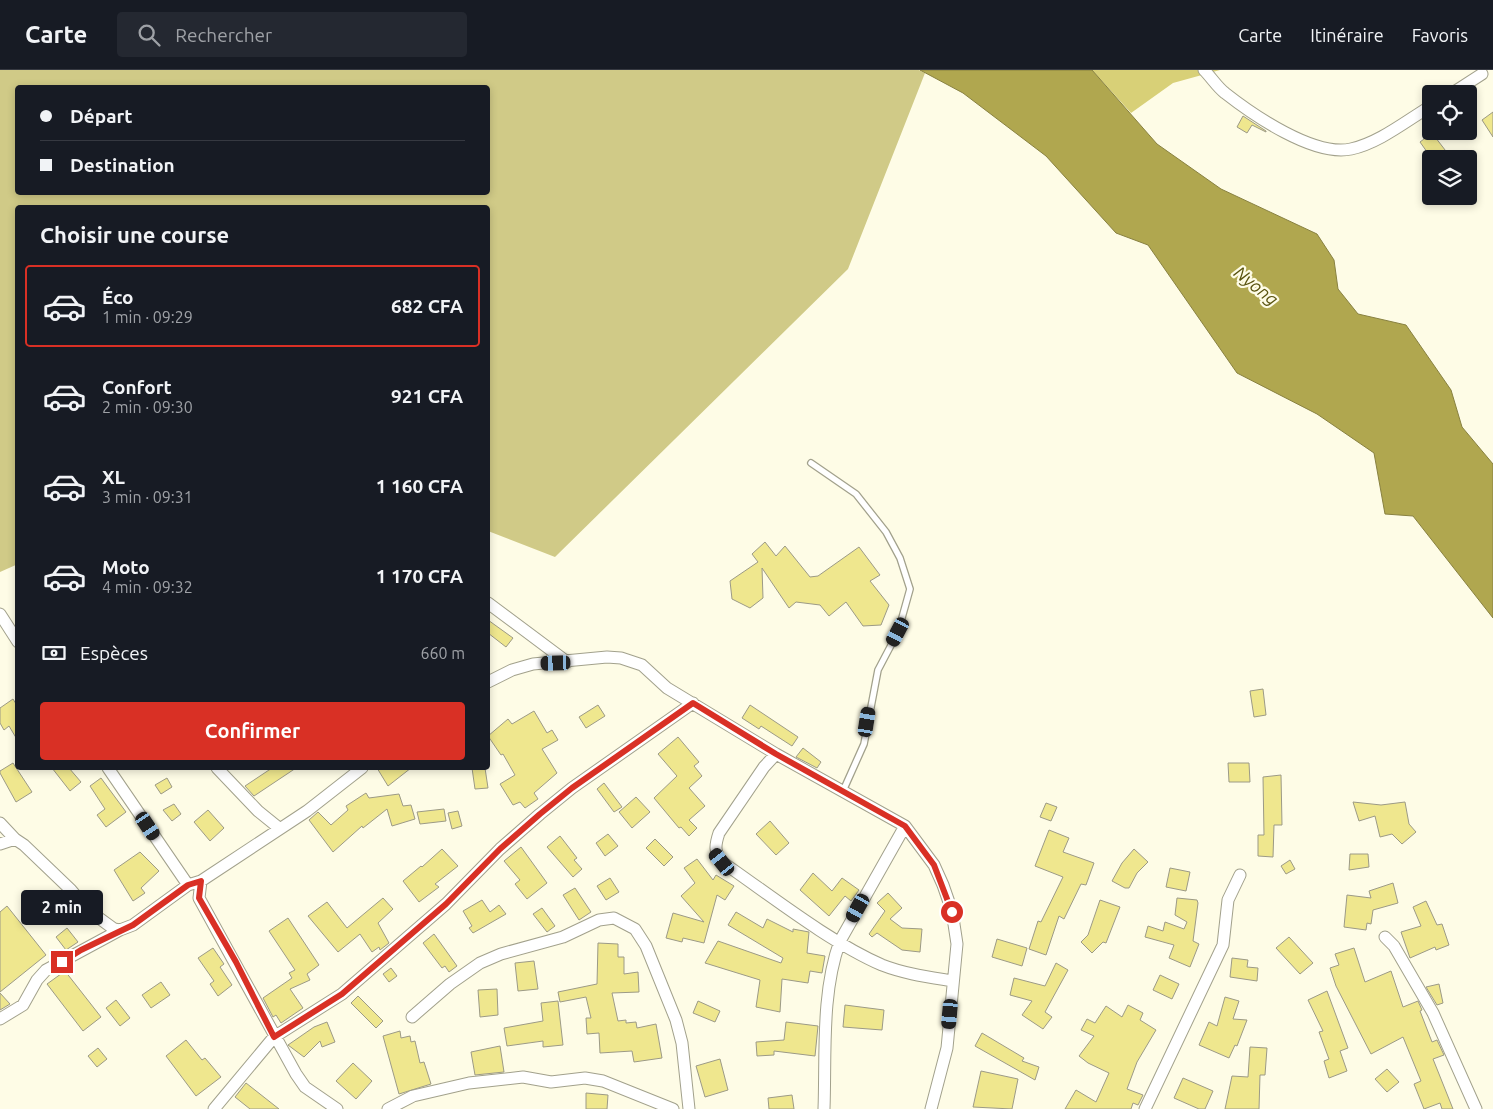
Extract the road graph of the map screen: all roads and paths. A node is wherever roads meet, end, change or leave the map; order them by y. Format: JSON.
{"nodes":[{"id":1,"x":1204,"y":70,"type":"edge"},
{"id":2,"x":1484,"y":73,"type":"edge"},
{"id":3,"x":1465,"y":85,"type":"edge"},
{"id":4,"x":1422,"y":111,"type":"edge"},
{"id":5,"x":811,"y":463,"type":"dead end"},
{"id":6,"x":490,"y":605,"type":"edge"},
{"id":7,"x":0,"y":614,"type":"edge"},
{"id":8,"x":15,"y":637,"type":"edge"},
{"id":9,"x":566,"y":662,"type":"junction"},
{"id":10,"x":490,"y":681,"type":"edge"},
{"id":11,"x":693,"y":703,"type":"junction"},
{"id":12,"x":776,"y":754,"type":"junction"},
{"id":13,"x":109,"y":770,"type":"edge"},
{"id":14,"x":219,"y":770,"type":"edge"},
{"id":15,"x":359,"y":770,"type":"edge"},
{"id":16,"x":843,"y":791,"type":"junction"},
{"id":17,"x":0,"y":823,"type":"edge"},
{"id":18,"x":905,"y":826,"type":"junction"},
{"id":19,"x":279,"y":828,"type":"junction"},
{"id":20,"x":15,"y":839,"type":"junction"},
{"id":21,"x":0,"y":844,"type":"edge"},
{"id":22,"x":1240,"y":875,"type":"dead end"},
{"id":23,"x":201,"y":881,"type":"junction"},
{"id":24,"x":188,"y":885,"type":"junction"},
{"id":25,"x":120,"y":930,"type":"junction"},
{"id":26,"x":1385,"y":938,"type":"dead end"},
{"id":27,"x":840,"y":941,"type":"junction"},
{"id":28,"x":953,"y":981,"type":"junction"},
{"id":29,"x":412,"y":1016,"type":"dead end"},
{"id":30,"x":0,"y":1019,"type":"edge"},
{"id":31,"x":274,"y":1037,"type":"junction"},
{"id":32,"x":214,"y":1109,"type":"edge"},
{"id":33,"x":336,"y":1109,"type":"edge"},
{"id":34,"x":388,"y":1109,"type":"edge"},
{"id":35,"x":673,"y":1109,"type":"edge"},
{"id":36,"x":689,"y":1109,"type":"edge"},
{"id":37,"x":824,"y":1109,"type":"edge"},
{"id":38,"x":931,"y":1109,"type":"edge"},
{"id":39,"x":1146,"y":1109,"type":"edge"},
{"id":40,"x":1476,"y":1109,"type":"edge"}],
"edges":[{"from":1,"to":4,"type":"street"},
{"from":2,"to":3,"type":"street"},
{"from":5,"to":16,"type":"lane"},
{"from":6,"to":9,"type":"street"},
{"from":7,"to":8,"type":"street"},
{"from":9,"to":10,"type":"street"},
{"from":9,"to":11,"type":"street"},
{"from":11,"to":12,"type":"street"},
{"from":11,"to":31,"type":"street"},
{"from":12,"to":16,"type":"street"},
{"from":12,"to":27,"type":"street"},
{"from":13,"to":24,"type":"street"},
{"from":14,"to":19,"type":"street"},
{"from":15,"to":19,"type":"street"},
{"from":16,"to":18,"type":"street"},
{"from":17,"to":20,"type":"street"},
{"from":18,"to":27,"type":"street"},
{"from":18,"to":28,"type":"street"},
{"from":19,"to":23,"type":"street"},
{"from":20,"to":21,"type":"street"},
{"from":20,"to":25,"type":"street"},
{"from":22,"to":39,"type":"street"},
{"from":23,"to":24,"type":"street"},
{"from":23,"to":31,"type":"street"},
{"from":24,"to":25,"type":"street"},
{"from":25,"to":30,"type":"street"},
{"from":26,"to":40,"type":"street"},
{"from":27,"to":28,"type":"street"},
{"from":27,"to":37,"type":"street"},
{"from":28,"to":38,"type":"street"},
{"from":29,"to":36,"type":"street"},
{"from":31,"to":32,"type":"street"},
{"from":31,"to":33,"type":"street"},
{"from":34,"to":35,"type":"street"}]}
